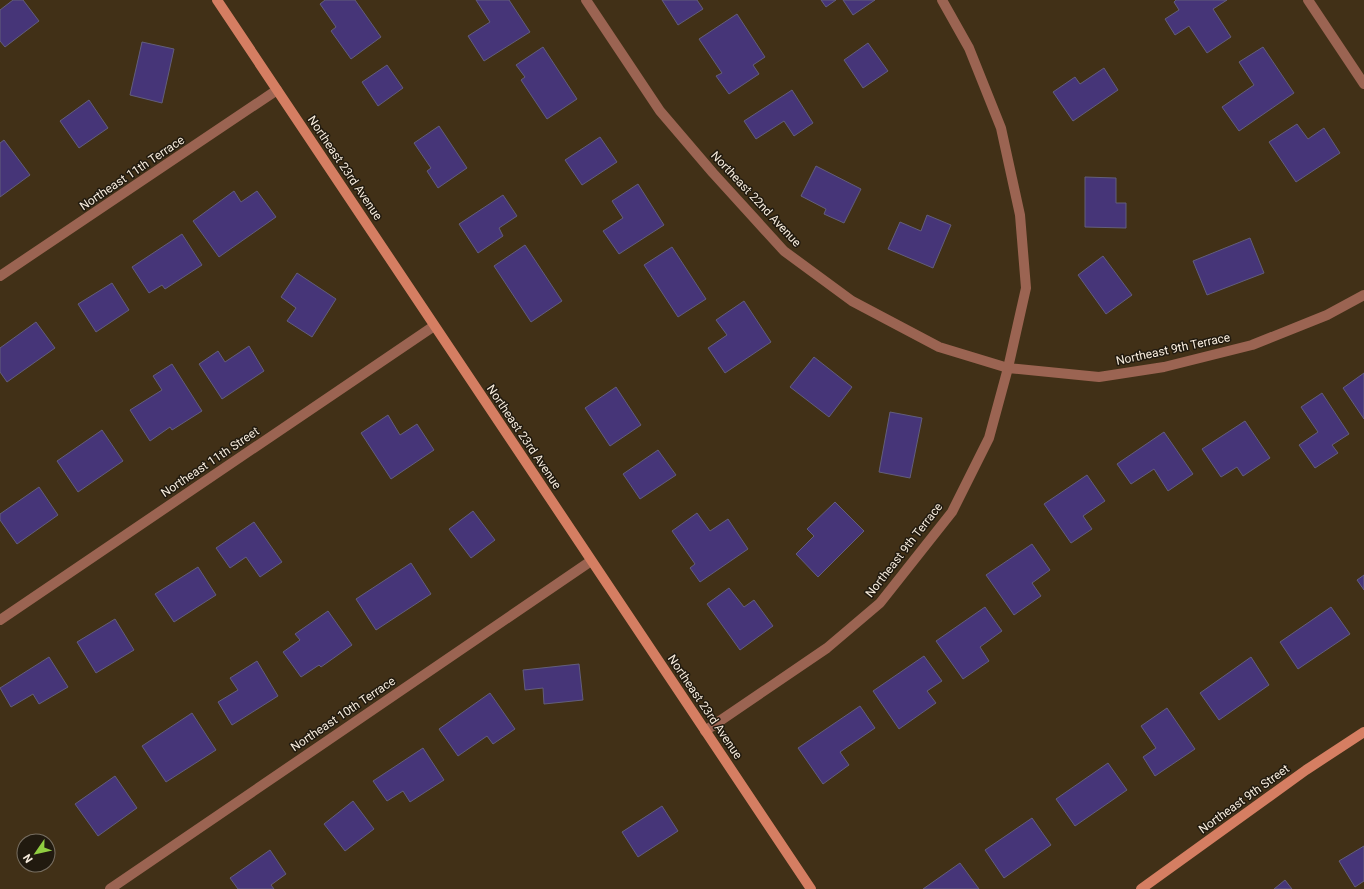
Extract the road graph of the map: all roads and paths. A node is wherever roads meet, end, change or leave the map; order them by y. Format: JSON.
{"nodes":[{"id":1,"x":217,"y":0,"type":"edge"},
{"id":2,"x":586,"y":0,"type":"edge"},
{"id":3,"x":942,"y":0,"type":"edge"},
{"id":4,"x":1308,"y":0,"type":"edge"},
{"id":5,"x":1364,"y":84,"type":"edge"},
{"id":6,"x":277,"y":90,"type":"junction"},
{"id":7,"x":0,"y":276,"type":"edge"},
{"id":8,"x":1364,"y":295,"type":"edge"},
{"id":9,"x":434,"y":326,"type":"junction"},
{"id":10,"x":1008,"y":368,"type":"junction"},
{"id":11,"x":591,"y":561,"type":"junction"},
{"id":12,"x":0,"y":620,"type":"edge"},
{"id":13,"x":705,"y":731,"type":"junction"},
{"id":14,"x":1364,"y":732,"type":"edge"},
{"id":15,"x":110,"y":889,"type":"edge"},
{"id":16,"x":811,"y":889,"type":"edge"},
{"id":17,"x":1141,"y":889,"type":"edge"}],
"edges":[{"from":1,"to":6,"type":"main road","name":"Northeast 23rd Avenue"},
{"from":2,"to":10,"type":"street","name":"Northeast 22nd Avenue"},
{"from":3,"to":10,"type":"street"},
{"from":4,"to":5,"type":"street"},
{"from":6,"to":7,"type":"street","name":"Northeast 11th Terrace"},
{"from":6,"to":9,"type":"main road","name":"Northeast 23rd Avenue"},
{"from":8,"to":10,"type":"street","name":"Northeast 9th Terrace"},
{"from":9,"to":11,"type":"main road","name":"Northeast 23rd Avenue"},
{"from":9,"to":12,"type":"street","name":"Northeast 11th Street"},
{"from":10,"to":13,"type":"street","name":"Northeast 9th Terrace"},
{"from":11,"to":13,"type":"main road","name":"Northeast 23rd Avenue"},
{"from":11,"to":15,"type":"street","name":"Northeast 10th Terrace"},
{"from":13,"to":16,"type":"main road","name":"Northeast 23rd Avenue"},
{"from":14,"to":17,"type":"main road","name":"Northeast 9th Street"}]}
